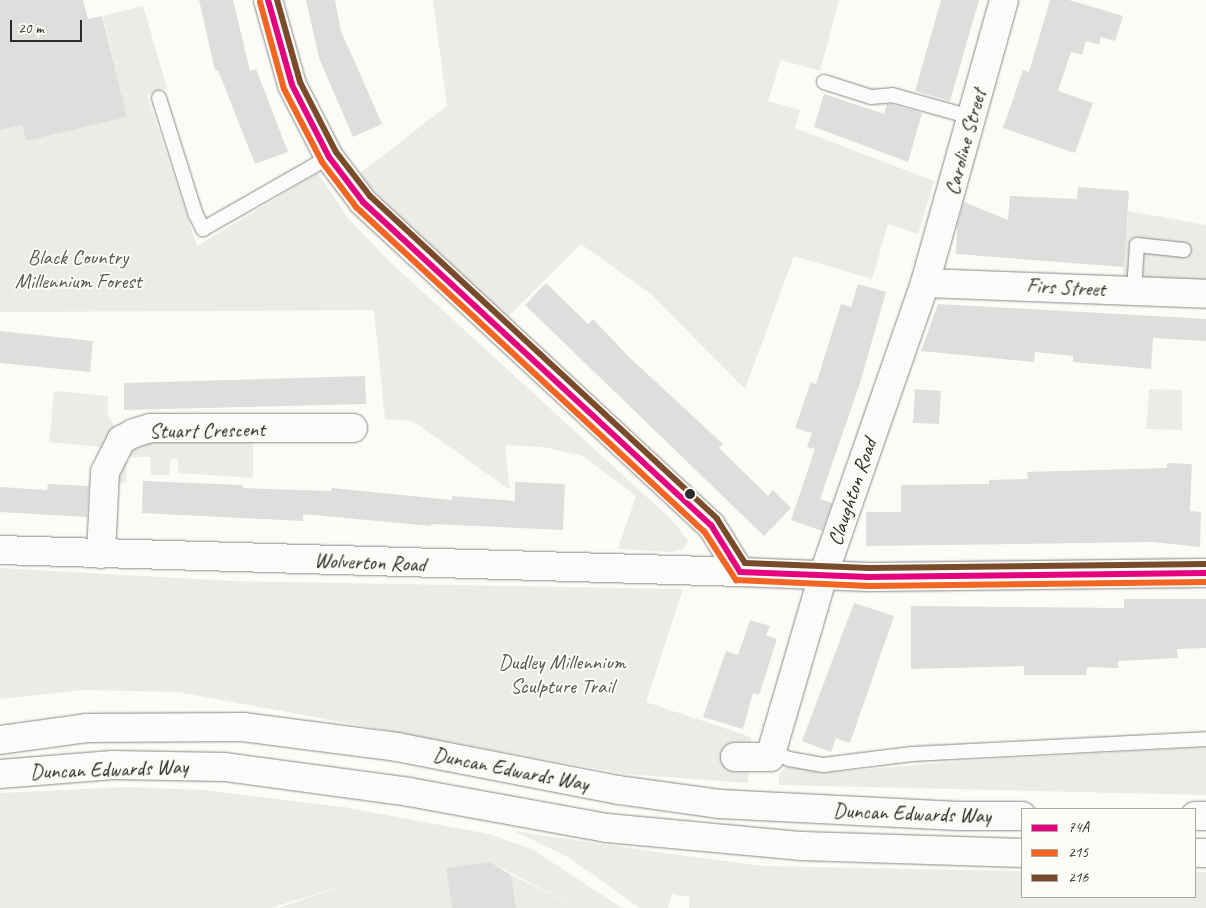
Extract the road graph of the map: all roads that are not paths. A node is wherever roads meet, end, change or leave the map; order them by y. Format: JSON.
{"nodes":[{"id":1,"x":268,"y":0,"type":"edge"},
{"id":2,"x":1004,"y":0,"type":"edge"},
{"id":3,"x":824,"y":82,"type":"dead end"},
{"id":4,"x":159,"y":98,"type":"dead end"},
{"id":5,"x":971,"y":117,"type":"junction"},
{"id":6,"x":329,"y":157,"type":"junction"},
{"id":7,"x":1184,"y":250,"type":"dead end"},
{"id":8,"x":926,"y":283,"type":"junction"},
{"id":9,"x":1134,"y":290,"type":"junction"},
{"id":10,"x":1206,"y":294,"type":"edge"},
{"id":11,"x":354,"y":428,"type":"dead end"},
{"id":12,"x":0,"y":550,"type":"edge"},
{"id":13,"x":101,"y":554,"type":"junction"},
{"id":14,"x":740,"y":572,"type":"junction"},
{"id":15,"x":1206,"y":573,"type":"edge"},
{"id":16,"x":823,"y":576,"type":"junction"},
{"id":17,"x":0,"y":720,"type":"edge"},
{"id":18,"x":114,"y":728,"type":"junction"},
{"id":19,"x":1206,"y":739,"type":"edge"},
{"id":20,"x":0,"y":740,"type":"edge"},
{"id":21,"x":771,"y":751,"type":"junction"},
{"id":22,"x":735,"y":757,"type":"dead end"},
{"id":23,"x":0,"y":774,"type":"edge"},
{"id":24,"x":1021,"y":816,"type":"edge"},
{"id":25,"x":1021,"y":853,"type":"edge"}],
"edges":[{"from":1,"to":6,"type":"main road"},
{"from":2,"to":5,"type":"main road","name":"Caroline Street"},
{"from":3,"to":5,"type":"lane"},
{"from":4,"to":6,"type":"lane"},
{"from":5,"to":8,"type":"main road","name":"Caroline Street"},
{"from":6,"to":14,"type":"main road"},
{"from":7,"to":9,"type":"lane"},
{"from":8,"to":9,"type":"main road","name":"Firs Street"},
{"from":8,"to":16,"type":"main road","name":"Claughton Road"},
{"from":9,"to":10,"type":"main road","name":"Firs Street"},
{"from":11,"to":13,"type":"main road","name":"Stuart Crescent"},
{"from":12,"to":13,"type":"main road","name":"Wolverton Road"},
{"from":13,"to":14,"type":"main road","name":"Wolverton Road"},
{"from":14,"to":16,"type":"main road","name":"Wolverton Road"},
{"from":15,"to":16,"type":"main road","name":"Wolverton Road"},
{"from":16,"to":21,"type":"main road","name":"Claughton Road"},
{"from":17,"to":18,"type":"main road"},
{"from":18,"to":20,"type":"main road","name":"Duncan Edwards Way"},
{"from":18,"to":24,"type":"main road","name":"Duncan Edwards Way"},
{"from":19,"to":21,"type":"lane"},
{"from":21,"to":22,"type":"main road"},
{"from":23,"to":25,"type":"main road","name":"Duncan Edwards Way"}]}
